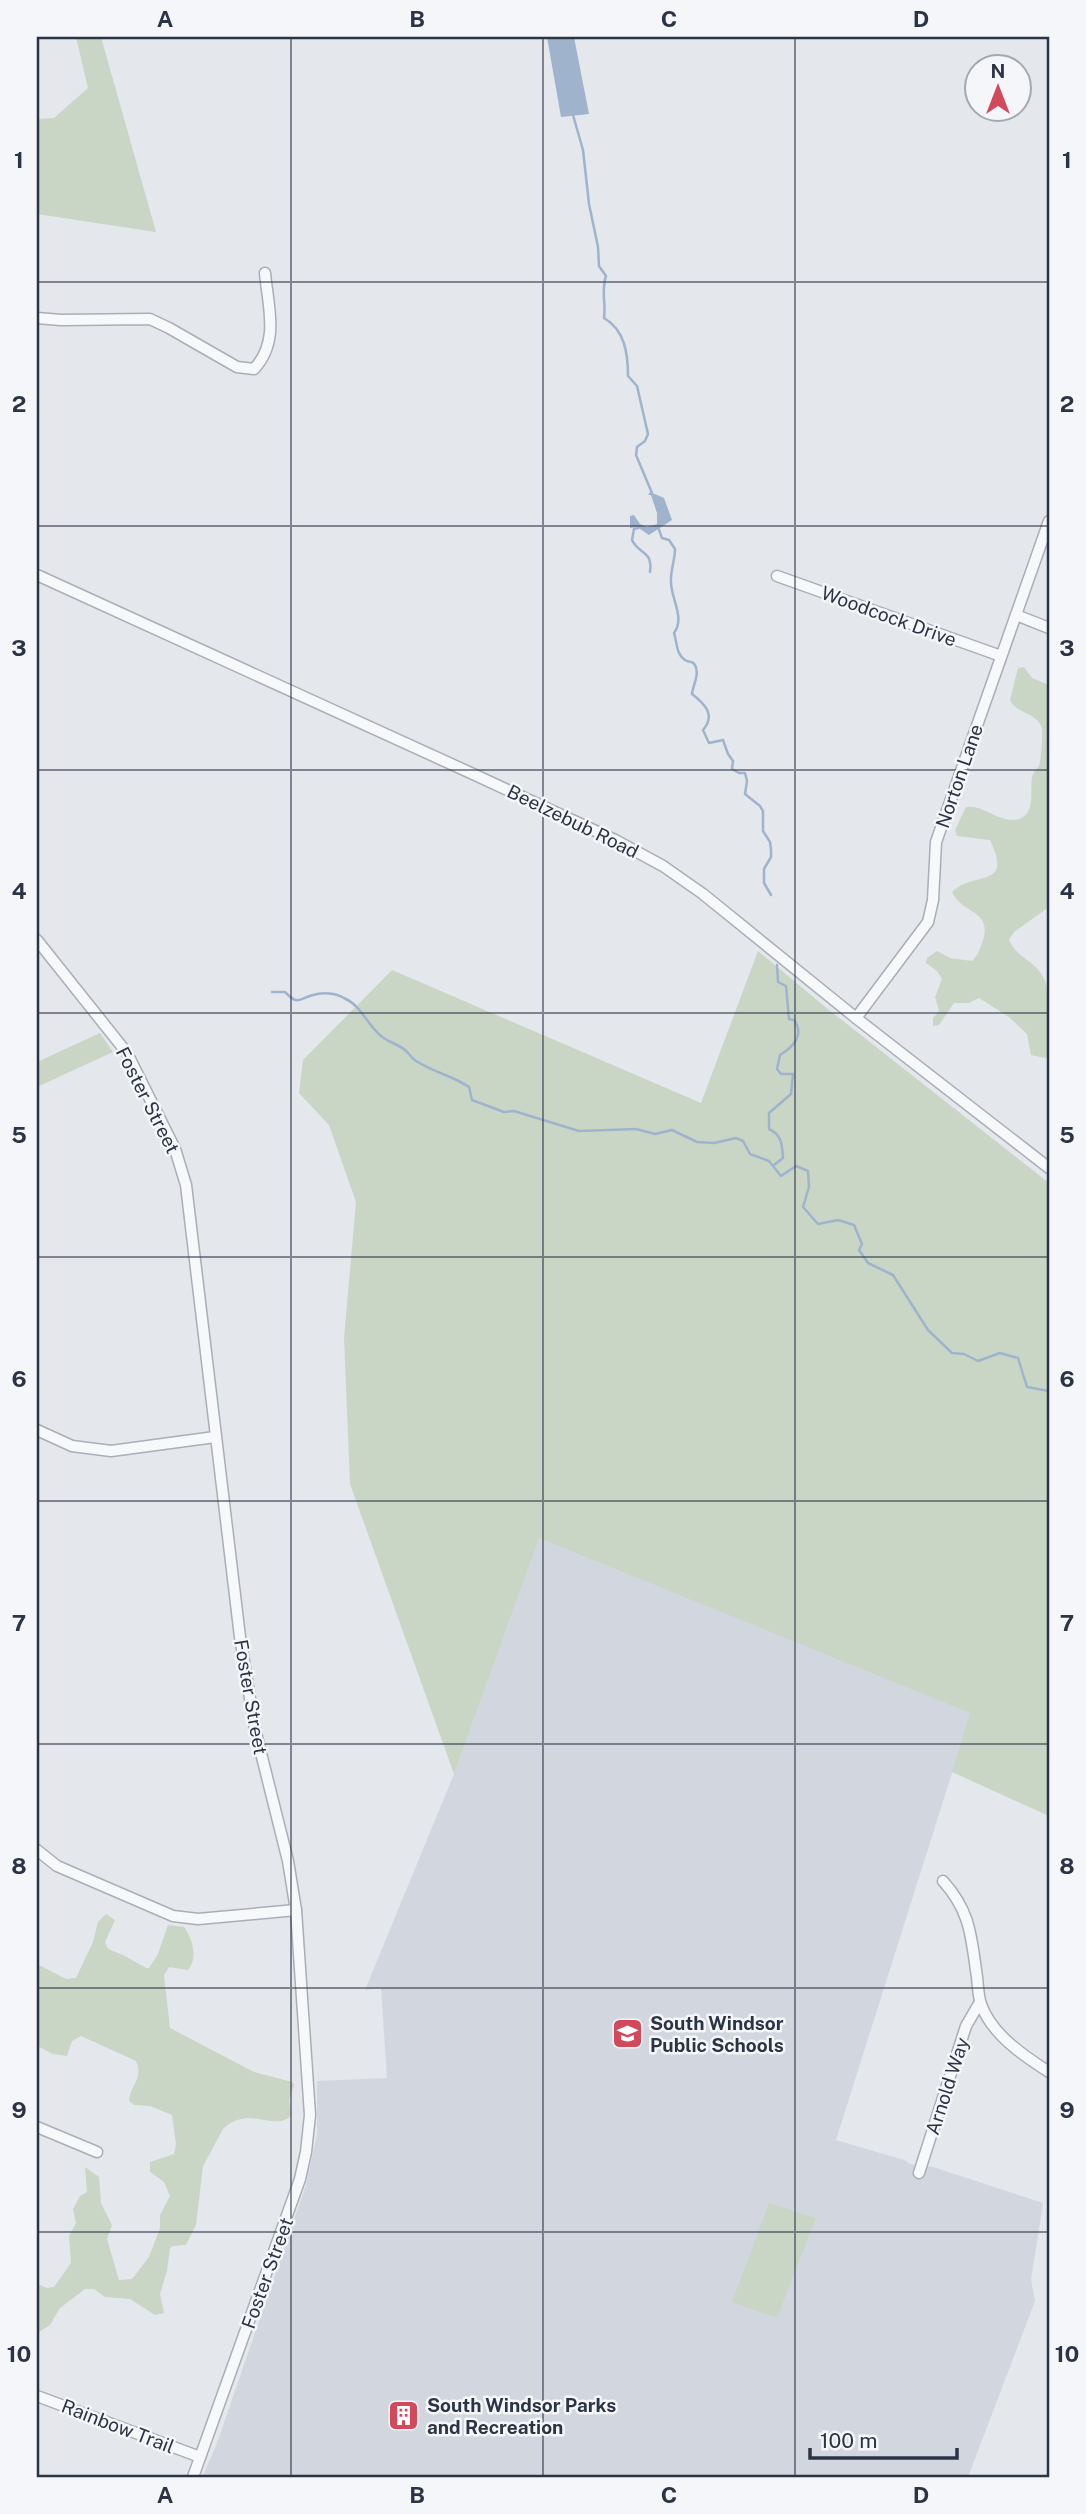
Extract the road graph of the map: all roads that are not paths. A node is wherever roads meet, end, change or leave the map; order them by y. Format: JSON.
{"nodes":[{"id":1,"x":265,"y":273,"type":"dead end"},
{"id":2,"x":37,"y":318,"type":"edge"},
{"id":3,"x":1049,"y":521,"type":"edge"},
{"id":4,"x":37,"y":575,"type":"edge"},
{"id":5,"x":777,"y":576,"type":"dead end"},
{"id":6,"x":1016,"y":615,"type":"junction"},
{"id":7,"x":1049,"y":628,"type":"edge"},
{"id":8,"x":1001,"y":656,"type":"junction"},
{"id":9,"x":37,"y":940,"type":"edge"},
{"id":10,"x":856,"y":1018,"type":"junction"},
{"id":11,"x":1049,"y":1168,"type":"edge"},
{"id":12,"x":37,"y":1430,"type":"edge"},
{"id":13,"x":215,"y":1437,"type":"junction"},
{"id":14,"x":37,"y":1850,"type":"edge"},
{"id":15,"x":943,"y":1881,"type":"dead end"},
{"id":16,"x":296,"y":1910,"type":"junction"},
{"id":17,"x":980,"y":2002,"type":"junction"},
{"id":18,"x":1049,"y":2072,"type":"edge"},
{"id":19,"x":37,"y":2127,"type":"edge"},
{"id":20,"x":97,"y":2151,"type":"dead end"},
{"id":21,"x":919,"y":2173,"type":"dead end"},
{"id":22,"x":37,"y":2396,"type":"edge"},
{"id":23,"x":200,"y":2457,"type":"junction"},
{"id":24,"x":192,"y":2477,"type":"edge"}],
"edges":[{"from":1,"to":2,"type":"street"},
{"from":3,"to":6,"type":"street","name":"Norton Lane"},
{"from":4,"to":10,"type":"street","name":"Beelzebub Road"},
{"from":5,"to":8,"type":"street","name":"Woodcock Drive"},
{"from":6,"to":7,"type":"street"},
{"from":6,"to":8,"type":"street","name":"Norton Lane"},
{"from":8,"to":10,"type":"street","name":"Norton Lane"},
{"from":9,"to":13,"type":"street","name":"Foster Street"},
{"from":10,"to":11,"type":"street","name":"Beelzebub Road"},
{"from":12,"to":13,"type":"street"},
{"from":13,"to":16,"type":"street","name":"Foster Street"},
{"from":14,"to":16,"type":"street"},
{"from":15,"to":17,"type":"street"},
{"from":16,"to":23,"type":"street","name":"Foster Street"},
{"from":17,"to":18,"type":"street"},
{"from":17,"to":21,"type":"street","name":"Arnold Way"},
{"from":19,"to":20,"type":"street"},
{"from":22,"to":23,"type":"street","name":"Rainbow Trail"},
{"from":23,"to":24,"type":"street","name":"Foster Street"}]}
